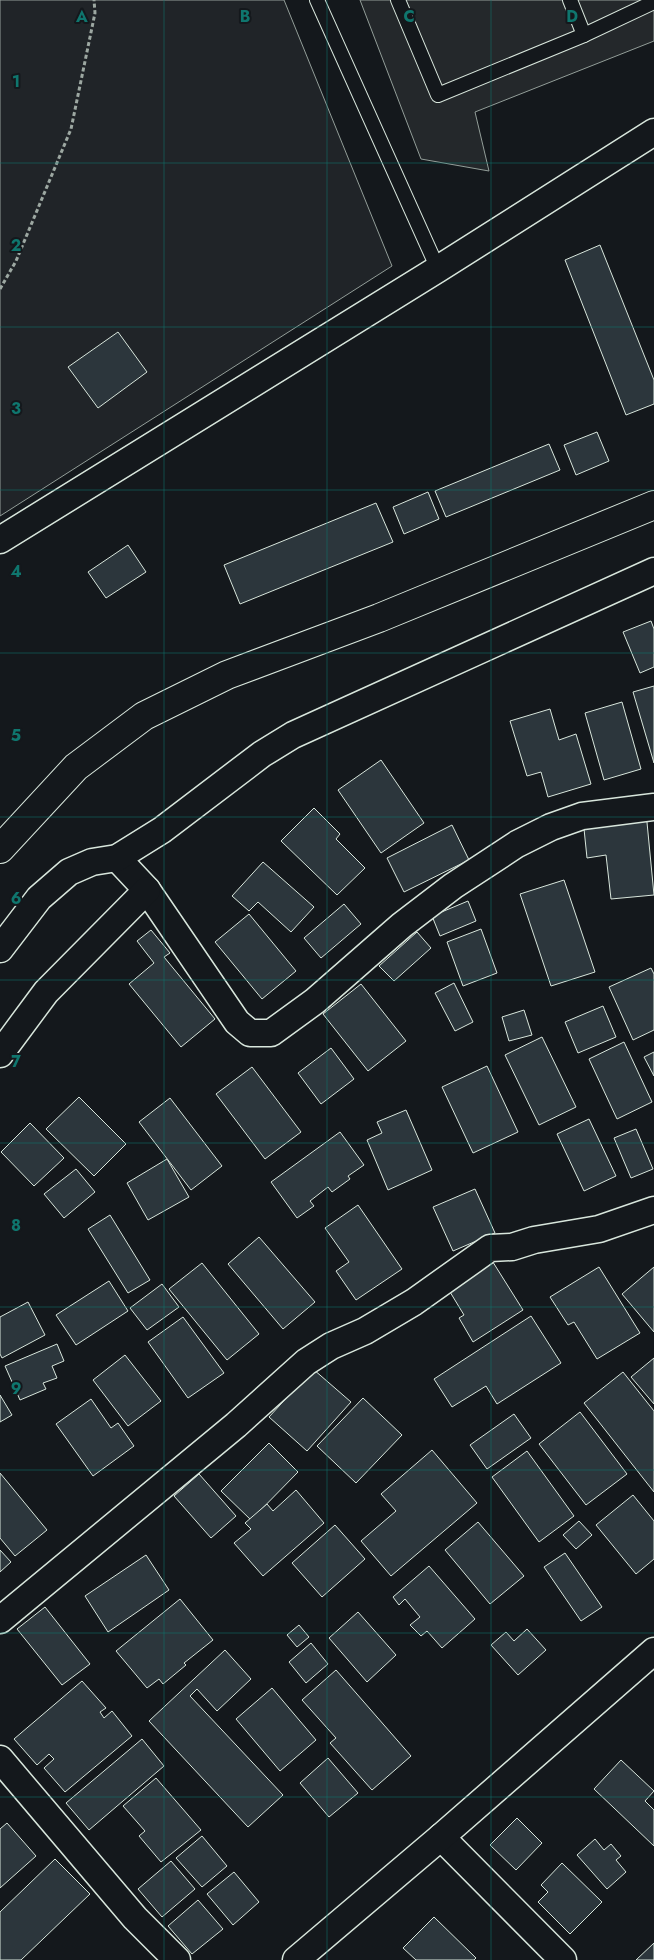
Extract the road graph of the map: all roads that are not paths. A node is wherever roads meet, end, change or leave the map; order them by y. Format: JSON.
{"nodes":[{"id":1,"x":317,"y":0,"type":"edge"},
{"id":2,"x":398,"y":0,"type":"edge"},
{"id":3,"x":570,"y":0,"type":"edge"},
{"id":4,"x":654,"y":2,"type":"edge"},
{"id":5,"x":584,"y":35,"type":"junction"},
{"id":6,"x":654,"y":132,"type":"edge"},
{"id":7,"x":438,"y":269,"type":"junction"},
{"id":8,"x":654,"y":505,"type":"edge"},
{"id":9,"x":0,"y":540,"type":"edge"},
{"id":10,"x":654,"y":570,"type":"edge"},
{"id":11,"x":654,"y":807,"type":"edge"},
{"id":12,"x":0,"y":849,"type":"edge"},
{"id":13,"x":117,"y":858,"type":"junction"},
{"id":14,"x":147,"y":890,"type":"junction"},
{"id":15,"x":0,"y":949,"type":"edge"},
{"id":16,"x":0,"y":1054,"type":"edge"},
{"id":17,"x":654,"y":1210,"type":"edge"},
{"id":18,"x":0,"y":1620,"type":"edge"},
{"id":19,"x":654,"y":1650,"type":"edge"},
{"id":20,"x":0,"y":1759,"type":"edge"},
{"id":21,"x":441,"y":1837,"type":"junction"},
{"id":22,"x":177,"y":1960,"type":"edge"},
{"id":23,"x":296,"y":1960,"type":"edge"},
{"id":24,"x":563,"y":1960,"type":"edge"}],
"edges":[{"from":1,"to":7,"type":"lane"},
{"from":2,"to":5,"type":"lane"},
{"from":3,"to":5,"type":"lane"},
{"from":4,"to":5,"type":"lane"},
{"from":6,"to":7,"type":"street"},
{"from":7,"to":9,"type":"street"},
{"from":8,"to":12,"type":"street"},
{"from":10,"to":13,"type":"street"},
{"from":11,"to":14,"type":"street"},
{"from":13,"to":14,"type":"street"},
{"from":13,"to":15,"type":"street"},
{"from":14,"to":16,"type":"street"},
{"from":17,"to":18,"type":"street"},
{"from":19,"to":21,"type":"street"},
{"from":20,"to":22,"type":"street"},
{"from":21,"to":23,"type":"street"},
{"from":21,"to":24,"type":"street"}]}
